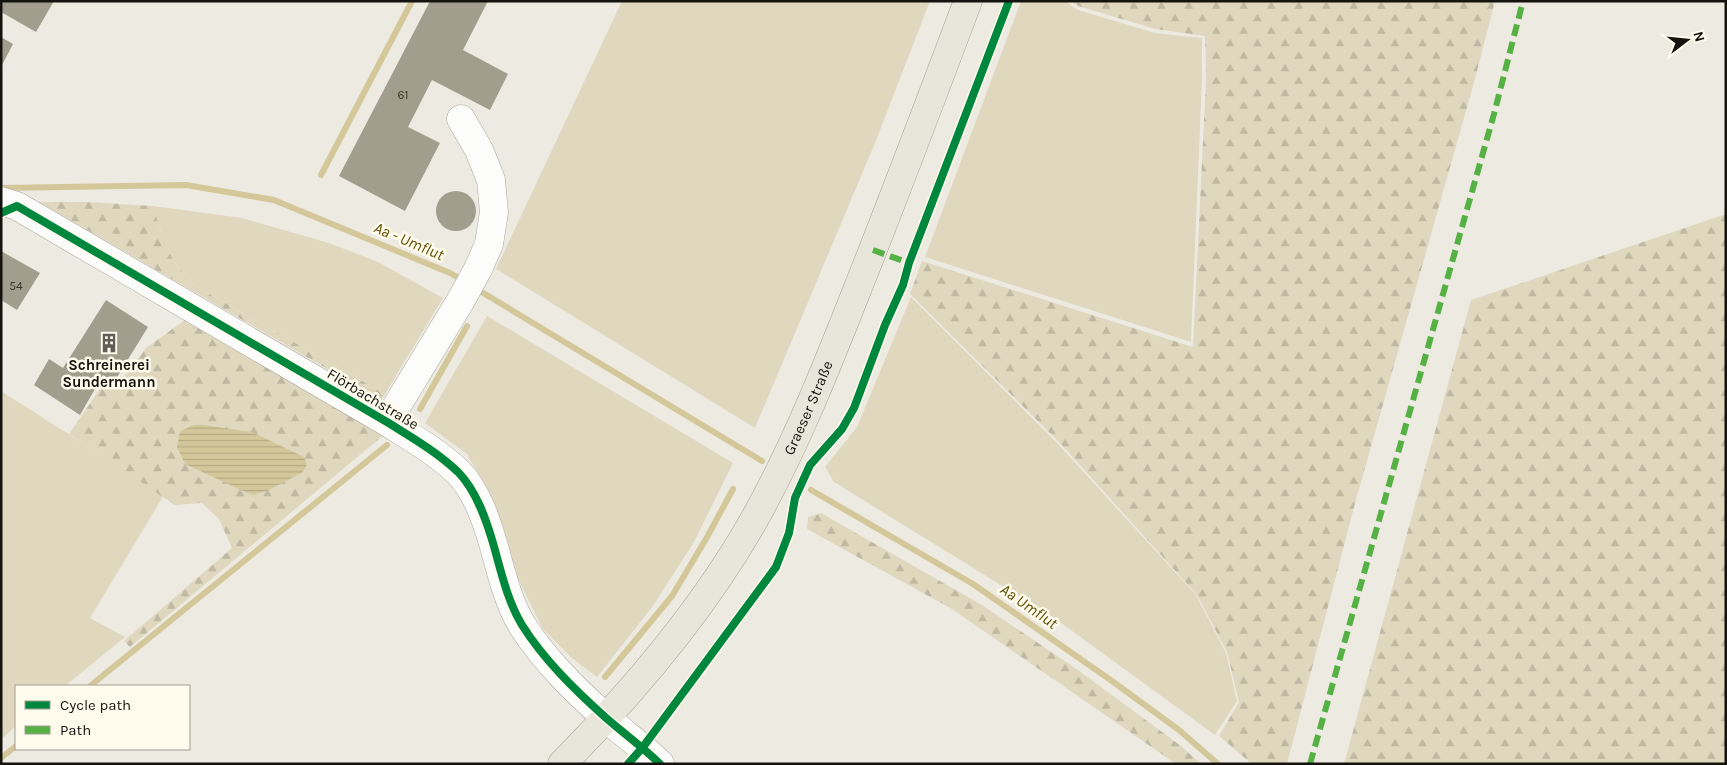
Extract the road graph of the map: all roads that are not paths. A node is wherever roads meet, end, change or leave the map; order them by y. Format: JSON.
{"nodes":[{"id":1,"x":968,"y":1,"type":"edge"},
{"id":2,"x":460,"y":119,"type":"dead end"},
{"id":3,"x":1,"y":200,"type":"edge"},
{"id":4,"x":387,"y":422,"type":"junction"},
{"id":5,"x":607,"y":719,"type":"junction"},
{"id":6,"x":562,"y":764,"type":"edge"},
{"id":7,"x":660,"y":764,"type":"edge"}],
"edges":[{"from":1,"to":5,"type":"main road","name":"Graeser Straße"},
{"from":2,"to":4,"type":"street"},
{"from":3,"to":4,"type":"street","name":"Flörbachstraße"},
{"from":4,"to":5,"type":"street","name":"Flörbachstraße"},
{"from":5,"to":6,"type":"main road","name":"Graeser Straße"},
{"from":5,"to":7,"type":"street","name":"Flörbachstraße"}]}
